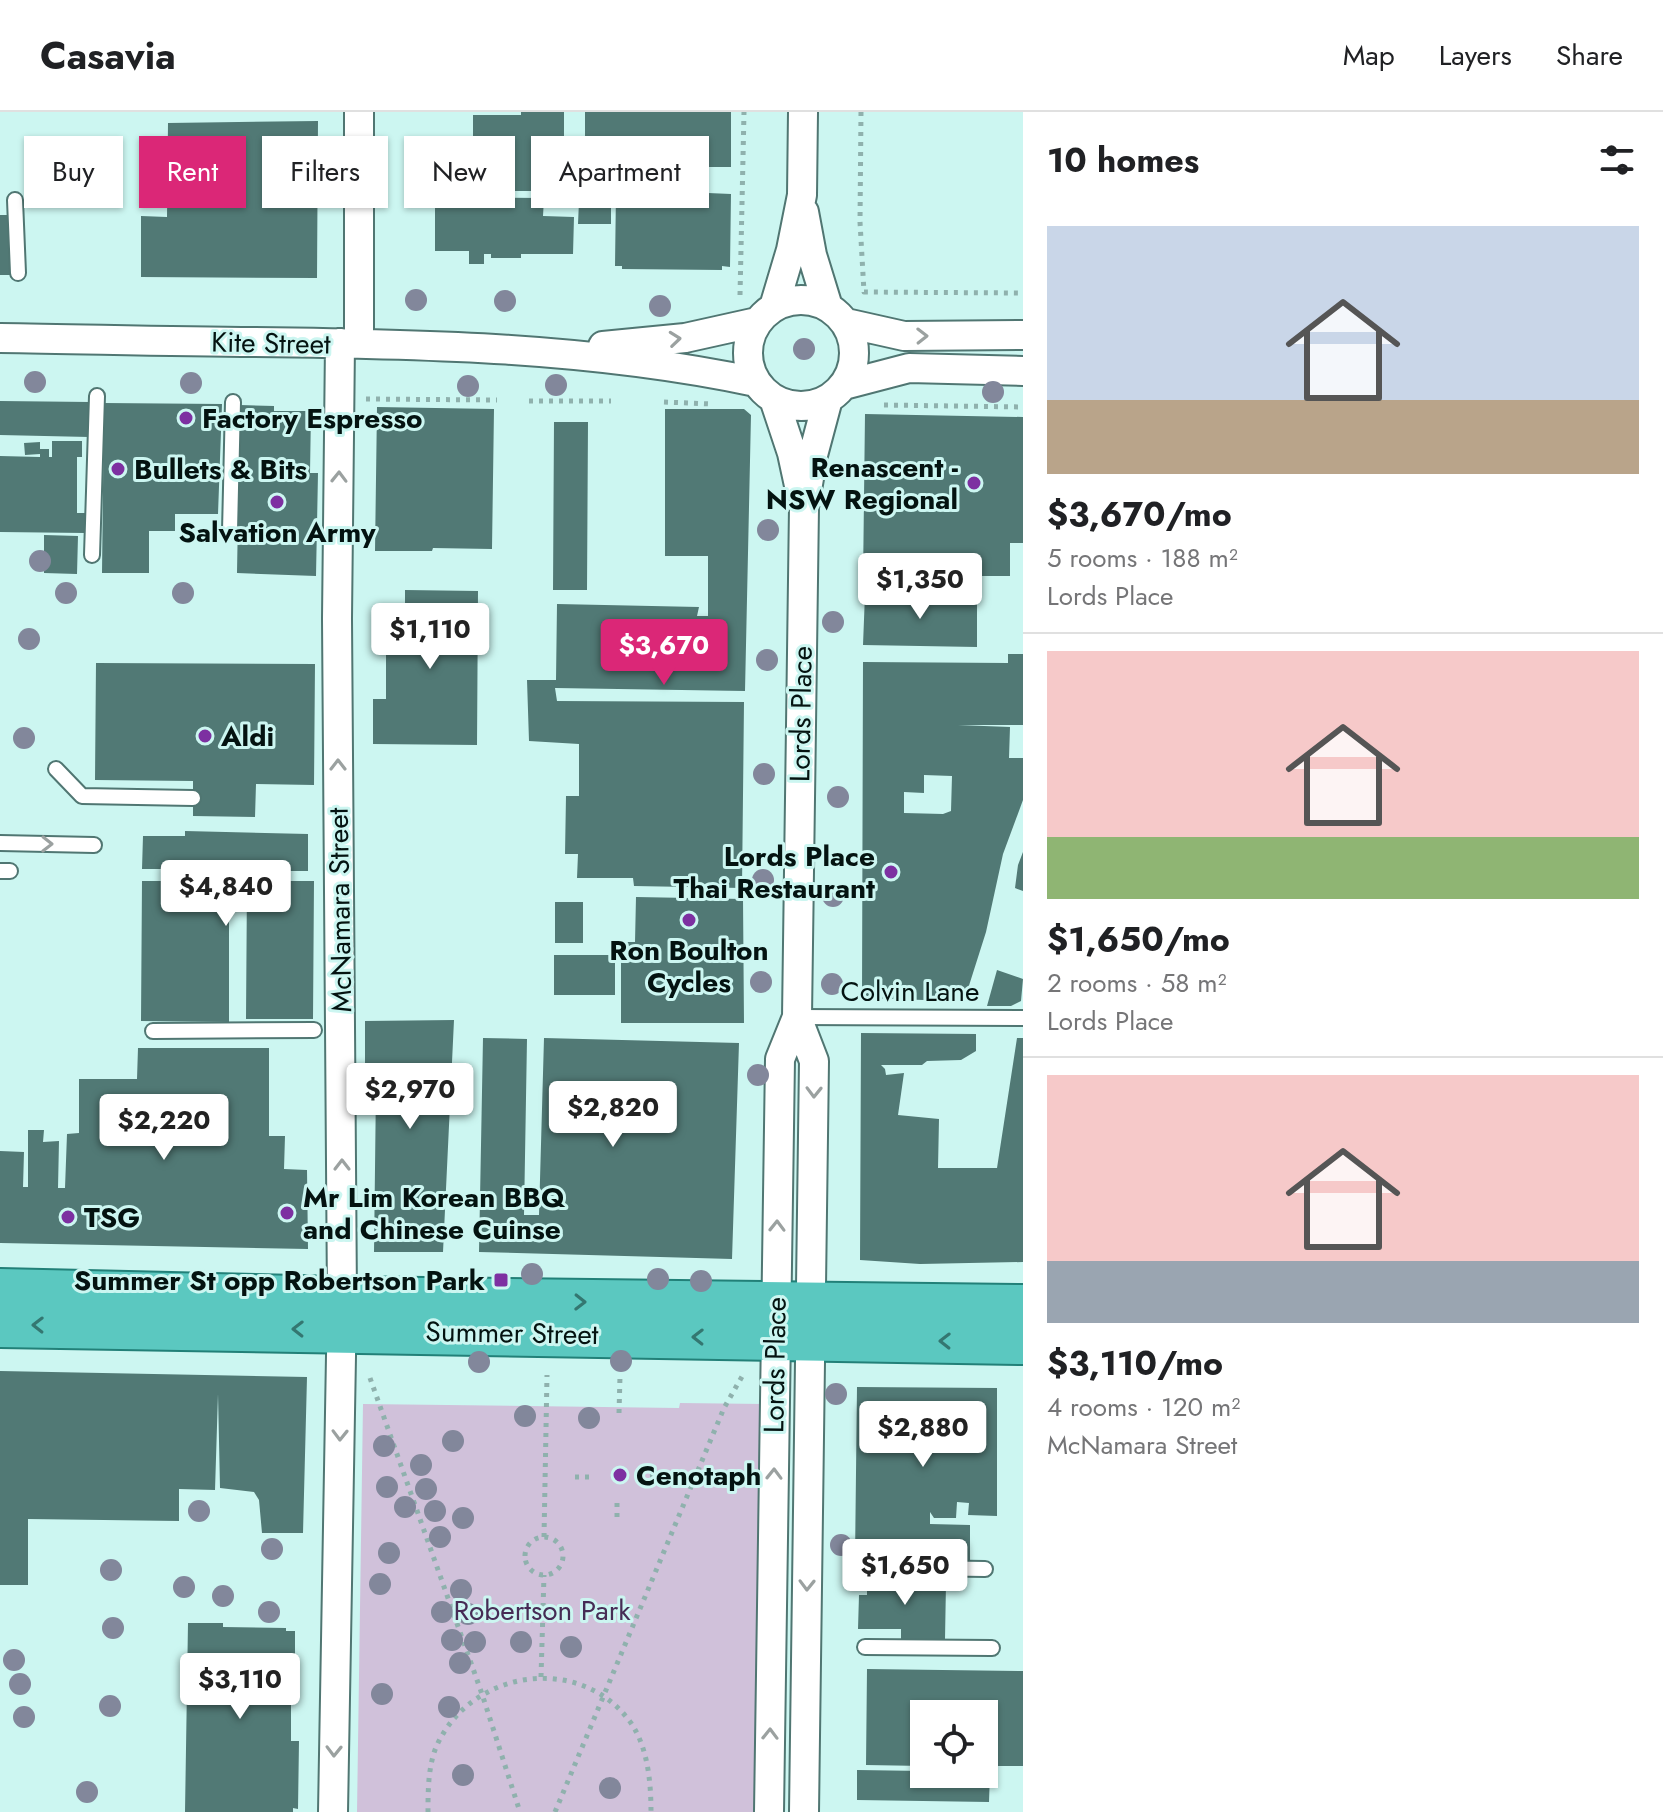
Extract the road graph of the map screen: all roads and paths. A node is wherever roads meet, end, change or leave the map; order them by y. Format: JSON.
{"nodes":[{"id":1,"x":359,"y":112,"type":"edge"},
{"id":2,"x":744,"y":112,"type":"edge"},
{"id":3,"x":803,"y":112,"type":"edge"},
{"id":4,"x":861,"y":112,"type":"edge"},
{"id":5,"x":802,"y":195,"type":"junction"},
{"id":6,"x":15,"y":200,"type":"dead end"},
{"id":7,"x":18,"y":273,"type":"dead end"},
{"id":8,"x":1023,"y":293,"type":"edge"},
{"id":9,"x":740,"y":295,"type":"dead end"},
{"id":10,"x":766,"y":315,"type":"junction"},
{"id":11,"x":837,"y":315,"type":"junction"},
{"id":12,"x":1023,"y":335,"type":"edge"},
{"id":13,"x":0,"y":338,"type":"edge"},
{"id":14,"x":350,"y":343,"type":"junction"},
{"id":15,"x":542,"y":351,"type":"junction"},
{"id":16,"x":1023,"y":371,"type":"edge"},
{"id":17,"x":765,"y":390,"type":"junction"},
{"id":18,"x":836,"y":392,"type":"junction"},
{"id":19,"x":97,"y":396,"type":"dead end"},
{"id":20,"x":366,"y":399,"type":"dead end"},
{"id":21,"x":497,"y":400,"type":"dead end"},
{"id":22,"x":529,"y":401,"type":"dead end"},
{"id":23,"x":611,"y":401,"type":"dead end"},
{"id":24,"x":233,"y":402,"type":"dead end"},
{"id":25,"x":881,"y":405,"type":"dead end"},
{"id":26,"x":1023,"y":407,"type":"edge"},
{"id":27,"x":804,"y":507,"type":"junction"},
{"id":28,"x":230,"y":531,"type":"dead end"},
{"id":29,"x":92,"y":555,"type":"dead end"},
{"id":30,"x":56,"y":769,"type":"dead end"},
{"id":31,"x":193,"y":798,"type":"dead end"},
{"id":32,"x":0,"y":843,"type":"edge"},
{"id":33,"x":94,"y":845,"type":"dead end"},
{"id":34,"x":797,"y":1017,"type":"junction"},
{"id":35,"x":1023,"y":1018,"type":"edge"},
{"id":36,"x":314,"y":1030,"type":"dead end"},
{"id":37,"x":153,"y":1031,"type":"dead end"},
{"id":38,"x":0,"y":1291,"type":"edge"},
{"id":39,"x":1023,"y":1307,"type":"edge"},
{"id":40,"x":342,"y":1314,"type":"junction"},
{"id":41,"x":0,"y":1325,"type":"edge"},
{"id":42,"x":784,"y":1330,"type":"junction"},
{"id":43,"x":1023,"y":1342,"type":"edge"},
{"id":44,"x":367,"y":1371,"type":"dead end"},
{"id":45,"x":547,"y":1375,"type":"dead end"},
{"id":46,"x":620,"y":1376,"type":"dead end"},
{"id":47,"x":619,"y":1413,"type":"dead end"},
{"id":48,"x":661,"y":1476,"type":"dead end"},
{"id":49,"x":575,"y":1477,"type":"dead end"},
{"id":50,"x":595,"y":1477,"type":"dead end"},
{"id":51,"x":640,"y":1477,"type":"dead end"},
{"id":52,"x":617,"y":1499,"type":"dead end"},
{"id":53,"x":617,"y":1517,"type":"dead end"},
{"id":54,"x":544,"y":1537,"type":"junction"},
{"id":55,"x":853,"y":1567,"type":"dead end"},
{"id":56,"x":985,"y":1569,"type":"dead end"},
{"id":57,"x":544,"y":1575,"type":"junction"},
{"id":58,"x":865,"y":1647,"type":"dead end"},
{"id":59,"x":992,"y":1648,"type":"dead end"},
{"id":60,"x":541,"y":1677,"type":"junction"},
{"id":61,"x":482,"y":1694,"type":"junction"},
{"id":62,"x":603,"y":1694,"type":"junction"},
{"id":63,"x":333,"y":1812,"type":"edge"},
{"id":64,"x":428,"y":1812,"type":"edge"},
{"id":65,"x":520,"y":1812,"type":"edge"},
{"id":66,"x":555,"y":1812,"type":"edge"},
{"id":67,"x":651,"y":1812,"type":"edge"},
{"id":68,"x":769,"y":1812,"type":"edge"},
{"id":69,"x":804,"y":1812,"type":"edge"}],
"edges":[{"from":1,"to":14,"type":"street","name":"McNamara Street"},
{"from":2,"to":9,"type":"path"},
{"from":3,"to":5,"type":"street"},
{"from":4,"to":8,"type":"path"},
{"from":5,"to":10,"type":"street"},
{"from":5,"to":11,"type":"street"},
{"from":6,"to":7,"type":"lane"},
{"from":10,"to":11,"type":"street"},
{"from":15,"to":10,"type":"street","name":"Kite Street","one_way":true},
{"from":10,"to":17,"type":"street"},
{"from":11,"to":12,"type":"street","one_way":true},
{"from":11,"to":18,"type":"street"},
{"from":13,"to":14,"type":"street","name":"Kite Street"},
{"from":14,"to":15,"type":"street","name":"Kite Street"},
{"from":40,"to":14,"type":"street","name":"McNamara Street","one_way":true},
{"from":15,"to":17,"type":"street","name":"Kite Street"},
{"from":16,"to":18,"type":"street"},
{"from":17,"to":18,"type":"street"},
{"from":17,"to":27,"type":"street","name":"Lords Place"},
{"from":18,"to":27,"type":"street","name":"Lords Place"},
{"from":19,"to":29,"type":"lane"},
{"from":20,"to":21,"type":"path"},
{"from":22,"to":23,"type":"path"},
{"from":24,"to":28,"type":"lane"},
{"from":25,"to":26,"type":"path"},
{"from":27,"to":34,"type":"street","name":"Lords Place"},
{"from":30,"to":31,"type":"lane"},
{"from":32,"to":33,"type":"lane","one_way":true},
{"from":34,"to":35,"type":"lane","name":"Colvin Lane"},
{"from":34,"to":42,"type":"street","name":"Lords Place"},
{"from":36,"to":37,"type":"lane"},
{"from":38,"to":40,"type":"highway","name":"Summer Street"},
{"from":39,"to":42,"type":"highway","name":"Summer Street"},
{"from":40,"to":41,"type":"highway","name":"Summer Street","one_way":true},
{"from":40,"to":42,"type":"highway","name":"Summer Street"},
{"from":40,"to":63,"type":"street","name":"McNamara Street","one_way":true},
{"from":43,"to":42,"type":"highway","name":"Summer Street","one_way":true},
{"from":42,"to":62,"type":"path"},
{"from":68,"to":42,"type":"street","name":"Lords Place","one_way":true},
{"from":42,"to":69,"type":"street","name":"Lords Place","one_way":true},
{"from":44,"to":61,"type":"path"},
{"from":45,"to":54,"type":"path"},
{"from":46,"to":47,"type":"path"},
{"from":48,"to":51,"type":"path"},
{"from":49,"to":50,"type":"path"},
{"from":52,"to":53,"type":"path"},
{"from":54,"to":57,"type":"path"},
{"from":54,"to":57,"type":"path"},
{"from":55,"to":56,"type":"lane"},
{"from":57,"to":60,"type":"path"},
{"from":58,"to":59,"type":"lane"},
{"from":60,"to":61,"type":"path"},
{"from":60,"to":62,"type":"path"},
{"from":61,"to":64,"type":"path"},
{"from":61,"to":65,"type":"path"},
{"from":62,"to":66,"type":"path"},
{"from":62,"to":67,"type":"path"}]}
